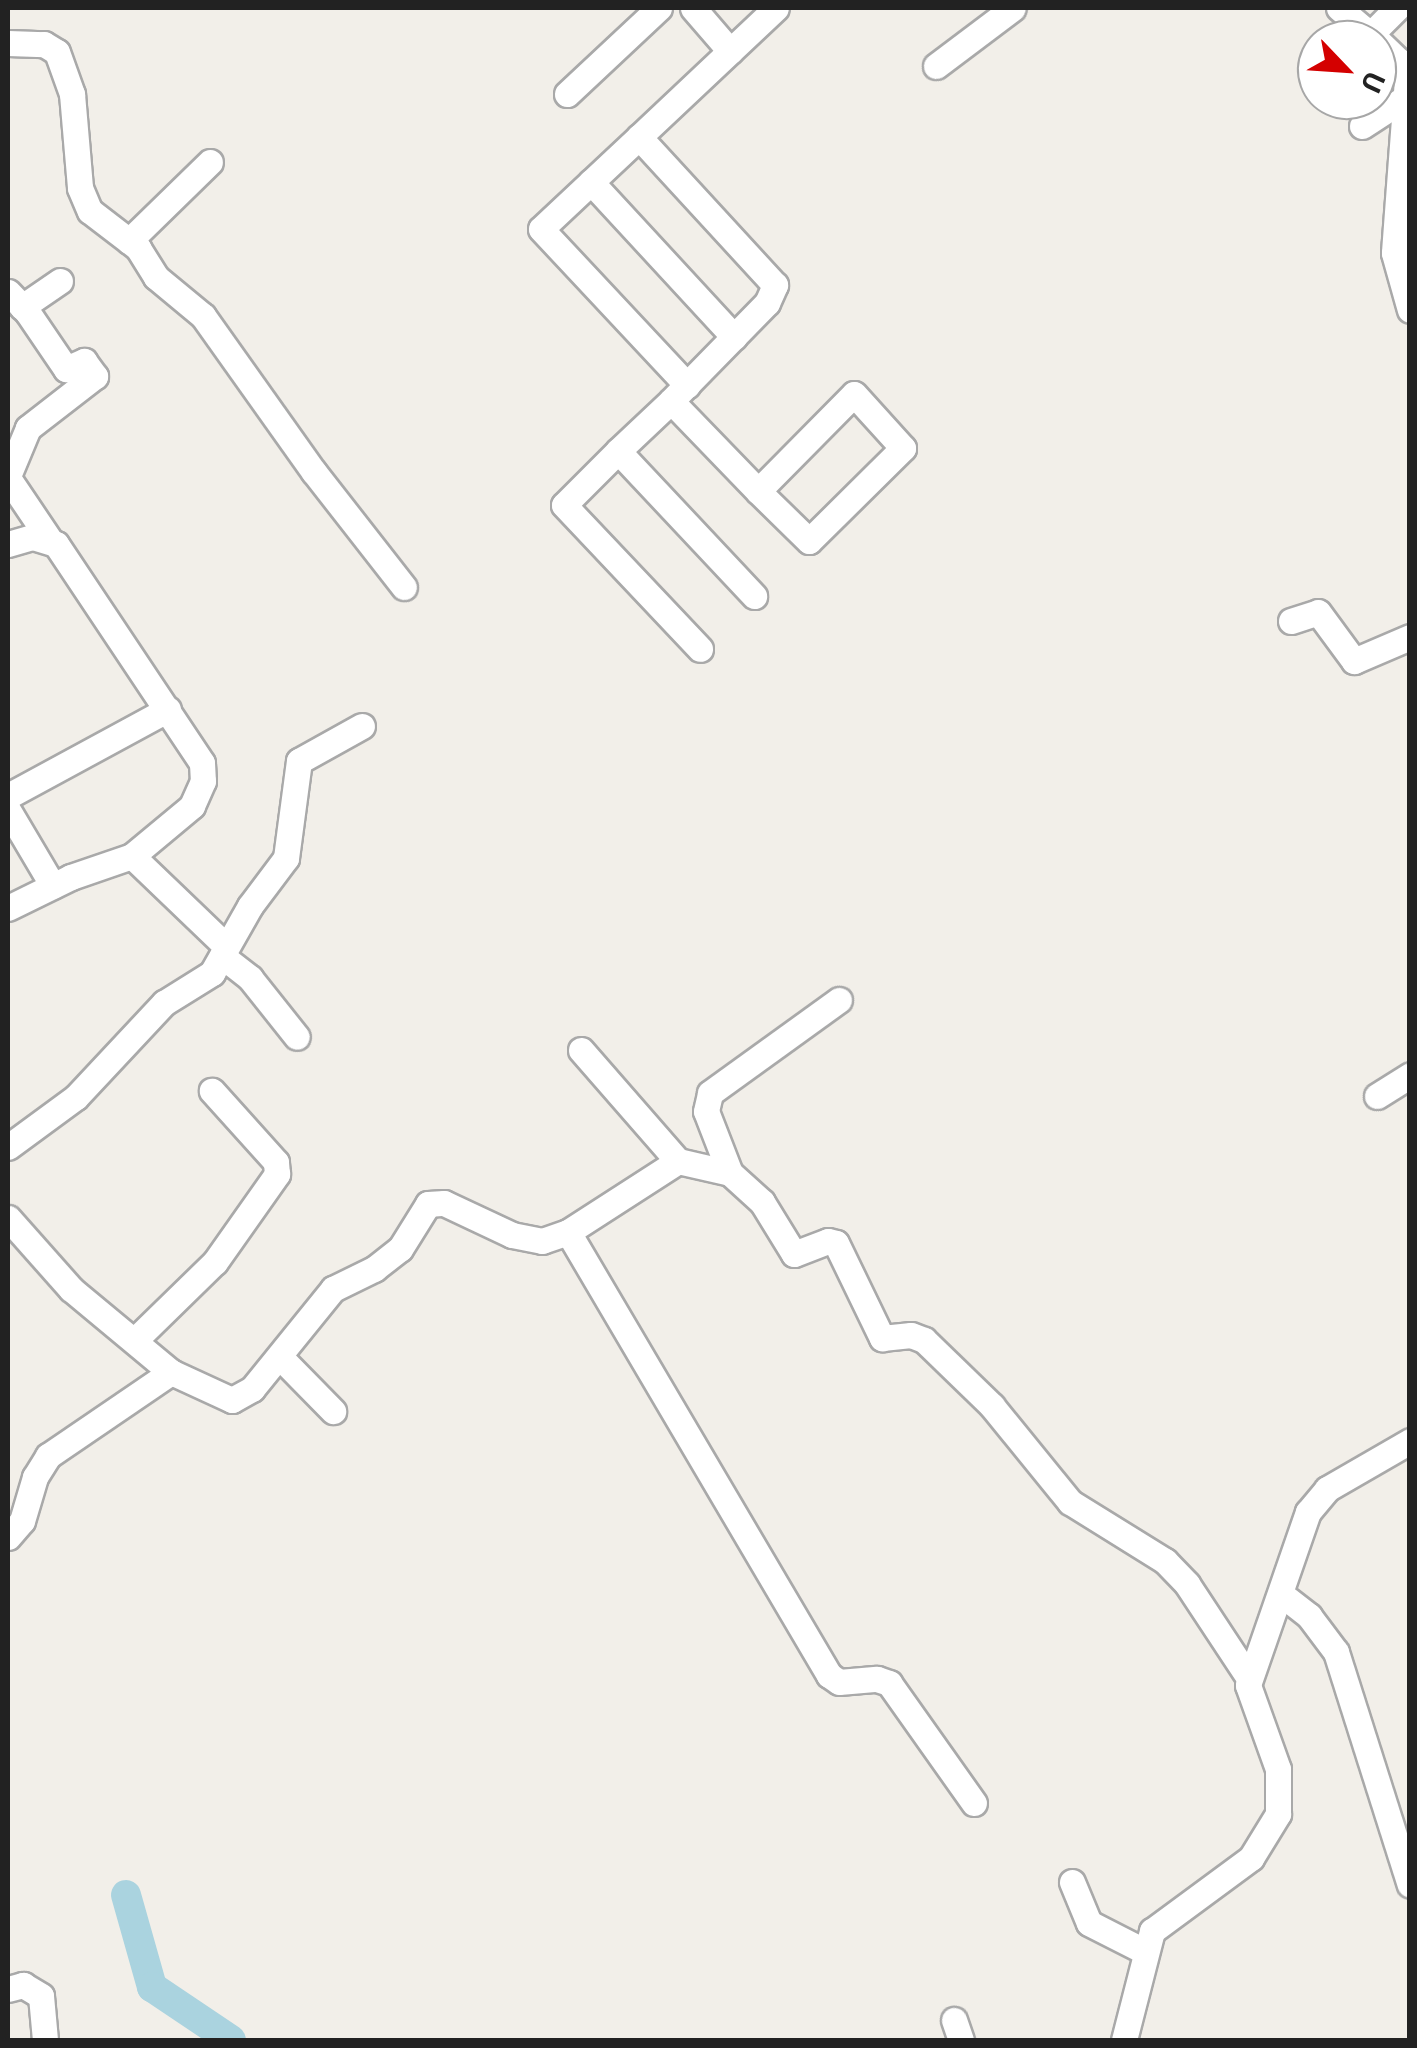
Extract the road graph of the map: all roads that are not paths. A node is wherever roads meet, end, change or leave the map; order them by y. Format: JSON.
{"nodes":[{"id":1,"x":659,"y":8,"type":"edge"},
{"id":2,"x":693,"y":8,"type":"edge"},
{"id":3,"x":776,"y":8,"type":"edge"},
{"id":4,"x":1013,"y":8,"type":"edge"},
{"id":5,"x":8,"y":43,"type":"edge"},
{"id":6,"x":730,"y":51,"type":"junction"},
{"id":7,"x":1397,"y":61,"type":"edge"},
{"id":8,"x":936,"y":66,"type":"dead end"},
{"id":9,"x":566,"y":94,"type":"dead end"},
{"id":10,"x":1408,"y":96,"type":"edge"},
{"id":11,"x":1362,"y":126,"type":"dead end"},
{"id":12,"x":639,"y":137,"type":"junction"},
{"id":13,"x":210,"y":162,"type":"dead end"},
{"id":14,"x":591,"y":182,"type":"junction"},
{"id":15,"x":129,"y":241,"type":"junction"},
{"id":16,"x":60,"y":282,"type":"dead end"},
{"id":17,"x":15,"y":300,"type":"edge"},
{"id":18,"x":1410,"y":310,"type":"edge"},
{"id":19,"x":734,"y":338,"type":"junction"},
{"id":20,"x":679,"y":393,"type":"junction"},
{"id":21,"x":618,"y":452,"type":"junction"},
{"id":22,"x":8,"y":477,"type":"edge"},
{"id":23,"x":758,"y":491,"type":"junction"},
{"id":24,"x":48,"y":539,"type":"junction"},
{"id":25,"x":8,"y":544,"type":"edge"},
{"id":26,"x":404,"y":587,"type":"dead end"},
{"id":27,"x":754,"y":596,"type":"dead end"},
{"id":28,"x":1291,"y":621,"type":"dead end"},
{"id":29,"x":1410,"y":637,"type":"edge"},
{"id":30,"x":700,"y":649,"type":"dead end"},
{"id":31,"x":168,"y":708,"type":"junction"},
{"id":32,"x":362,"y":726,"type":"dead end"},
{"id":33,"x":8,"y":796,"type":"edge"},
{"id":34,"x":8,"y":810,"type":"edge"},
{"id":35,"x":132,"y":856,"type":"junction"},
{"id":36,"x":53,"y":886,"type":"junction"},
{"id":37,"x":8,"y":908,"type":"edge"},
{"id":38,"x":224,"y":951,"type":"junction"},
{"id":39,"x":838,"y":1000,"type":"dead end"},
{"id":40,"x":297,"y":1037,"type":"dead end"},
{"id":41,"x":582,"y":1050,"type":"dead end"},
{"id":42,"x":1410,"y":1075,"type":"edge"},
{"id":43,"x":212,"y":1091,"type":"dead end"},
{"id":44,"x":1377,"y":1096,"type":"dead end"},
{"id":45,"x":8,"y":1147,"type":"edge"},
{"id":46,"x":678,"y":1162,"type":"junction"},
{"id":47,"x":730,"y":1173,"type":"junction"},
{"id":48,"x":8,"y":1218,"type":"edge"},
{"id":49,"x":568,"y":1232,"type":"junction"},
{"id":50,"x":136,"y":1339,"type":"junction"},
{"id":51,"x":280,"y":1357,"type":"junction"},
{"id":52,"x":171,"y":1372,"type":"junction"},
{"id":53,"x":333,"y":1411,"type":"dead end"},
{"id":54,"x":1410,"y":1441,"type":"edge"},
{"id":55,"x":8,"y":1538,"type":"edge"},
{"id":56,"x":1281,"y":1594,"type":"junction"},
{"id":57,"x":1249,"y":1678,"type":"junction"},
{"id":58,"x":974,"y":1803,"type":"dead end"},
{"id":59,"x":1072,"y":1882,"type":"dead end"},
{"id":60,"x":1410,"y":1885,"type":"edge"},
{"id":61,"x":1144,"y":1952,"type":"junction"},
{"id":62,"x":8,"y":1989,"type":"edge"},
{"id":63,"x":45,"y":2040,"type":"edge"},
{"id":64,"x":1124,"y":2040,"type":"edge"}],
"edges":[{"from":1,"to":9,"type":"street"},
{"from":2,"to":6,"type":"street"},
{"from":3,"to":6,"type":"street"},
{"from":4,"to":8,"type":"street"},
{"from":5,"to":15,"type":"street"},
{"from":6,"to":12,"type":"street"},
{"from":7,"to":10,"type":"street"},
{"from":10,"to":11,"type":"street"},
{"from":10,"to":18,"type":"street"},
{"from":12,"to":14,"type":"street"},
{"from":12,"to":19,"type":"street"},
{"from":13,"to":15,"type":"street"},
{"from":14,"to":19,"type":"street"},
{"from":14,"to":20,"type":"street"},
{"from":15,"to":26,"type":"street"},
{"from":16,"to":17,"type":"street"},
{"from":17,"to":22,"type":"street"},
{"from":19,"to":20,"type":"street"},
{"from":20,"to":21,"type":"street"},
{"from":20,"to":23,"type":"street"},
{"from":21,"to":27,"type":"street"},
{"from":21,"to":30,"type":"street"},
{"from":22,"to":24,"type":"street"},
{"from":23,"to":23,"type":"street"},
{"from":24,"to":25,"type":"street"},
{"from":24,"to":31,"type":"street"},
{"from":28,"to":29,"type":"street"},
{"from":31,"to":33,"type":"street"},
{"from":31,"to":35,"type":"street"},
{"from":32,"to":38,"type":"street"},
{"from":34,"to":36,"type":"street"},
{"from":35,"to":36,"type":"street"},
{"from":35,"to":38,"type":"street"},
{"from":36,"to":37,"type":"street"},
{"from":38,"to":40,"type":"street"},
{"from":38,"to":45,"type":"street"},
{"from":39,"to":47,"type":"street"},
{"from":41,"to":46,"type":"street"},
{"from":42,"to":44,"type":"street"},
{"from":43,"to":50,"type":"street"},
{"from":46,"to":47,"type":"street"},
{"from":46,"to":49,"type":"street"},
{"from":47,"to":57,"type":"street"},
{"from":48,"to":50,"type":"street"},
{"from":49,"to":51,"type":"street"},
{"from":49,"to":58,"type":"street"},
{"from":50,"to":52,"type":"street"},
{"from":51,"to":52,"type":"street"},
{"from":51,"to":53,"type":"street"},
{"from":52,"to":55,"type":"street"},
{"from":54,"to":56,"type":"street"},
{"from":56,"to":57,"type":"street"},
{"from":56,"to":60,"type":"street"},
{"from":57,"to":61,"type":"street"},
{"from":59,"to":61,"type":"street"},
{"from":61,"to":64,"type":"street"},
{"from":62,"to":63,"type":"street"}]}
